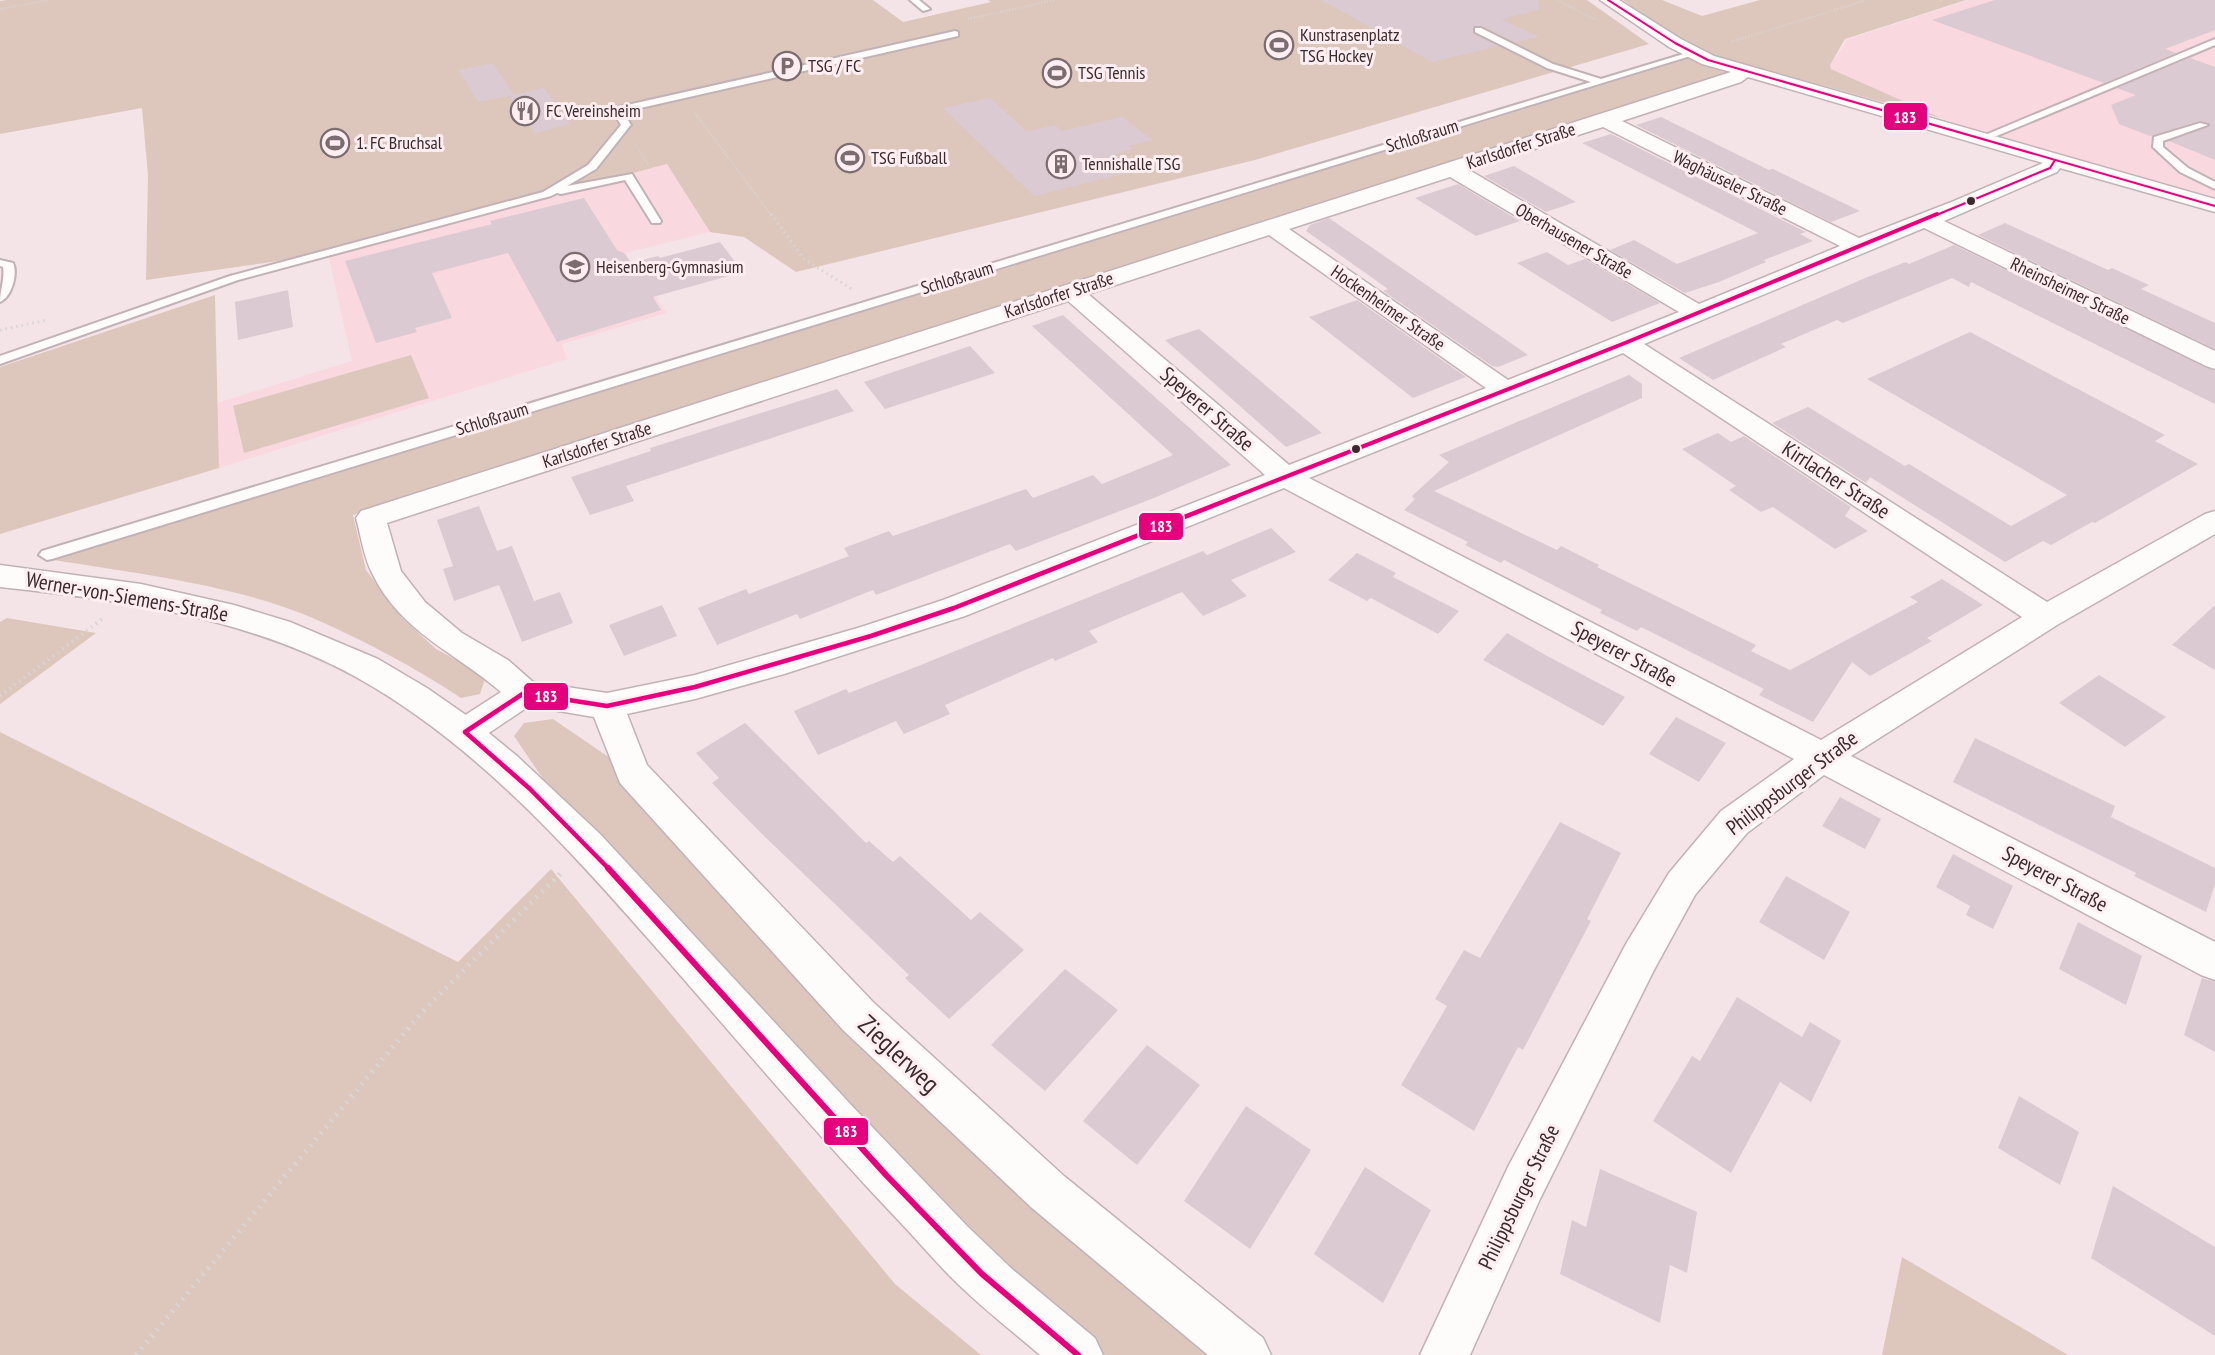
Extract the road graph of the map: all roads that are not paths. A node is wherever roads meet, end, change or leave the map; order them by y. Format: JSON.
{"nodes":[{"id":1,"x":914,"y":0,"type":"edge"},
{"id":2,"x":1608,"y":0,"type":"edge"},
{"id":3,"x":926,"y":9,"type":"dead end"},
{"id":4,"x":1478,"y":30,"type":"dead end"},
{"id":5,"x":955,"y":34,"type":"dead end"},
{"id":6,"x":2215,"y":42,"type":"edge"},
{"id":7,"x":1693,"y":54,"type":"junction"},
{"id":8,"x":1746,"y":71,"type":"junction"},
{"id":9,"x":1601,"y":82,"type":"junction"},
{"id":10,"x":1603,"y":119,"type":"junction"},
{"id":11,"x":2203,"y":125,"type":"dead end"},
{"id":12,"x":1983,"y":138,"type":"junction"},
{"id":13,"x":2055,"y":160,"type":"junction"},
{"id":14,"x":1450,"y":168,"type":"junction"},
{"id":15,"x":2215,"y":186,"type":"edge"},
{"id":16,"x":547,"y":194,"type":"junction"},
{"id":17,"x":2215,"y":206,"type":"edge"},
{"id":18,"x":1925,"y":220,"type":"junction"},
{"id":19,"x":656,"y":221,"type":"dead end"},
{"id":20,"x":1272,"y":227,"type":"junction"},
{"id":21,"x":1858,"y":246,"type":"junction"},
{"id":22,"x":0,"y":263,"type":"edge"},
{"id":23,"x":1070,"y":291,"type":"junction"},
{"id":24,"x":0,"y":298,"type":"edge"},
{"id":25,"x":1698,"y":312,"type":"junction"},
{"id":26,"x":1625,"y":343,"type":"junction"},
{"id":27,"x":0,"y":360,"type":"edge"},
{"id":28,"x":2215,"y":361,"type":"edge"},
{"id":29,"x":1504,"y":389,"type":"junction"},
{"id":30,"x":1287,"y":478,"type":"junction"},
{"id":31,"x":2215,"y":521,"type":"edge"},
{"id":32,"x":47,"y":555,"type":"dead end"},
{"id":33,"x":0,"y":576,"type":"edge"},
{"id":34,"x":2046,"y":618,"type":"junction"},
{"id":35,"x":524,"y":693,"type":"junction"},
{"id":36,"x":606,"y":706,"type":"junction"},
{"id":37,"x":465,"y":732,"type":"junction"},
{"id":38,"x":1822,"y":757,"type":"junction"},
{"id":39,"x":2215,"y":963,"type":"edge"},
{"id":40,"x":1078,"y":1355,"type":"edge"},
{"id":41,"x":1246,"y":1355,"type":"edge"},
{"id":42,"x":1445,"y":1355,"type":"edge"}],
"edges":[{"from":1,"to":3,"type":"lane"},
{"from":2,"to":7,"type":"street"},
{"from":4,"to":9,"type":"lane"},
{"from":5,"to":16,"type":"lane"},
{"from":6,"to":12,"type":"lane"},
{"from":7,"to":8,"type":"street"},
{"from":7,"to":9,"type":"lane","name":"Schloßraum"},
{"from":8,"to":10,"type":"street","name":"Karlsdorfer Straße"},
{"from":8,"to":12,"type":"street"},
{"from":9,"to":32,"type":"lane","name":"Schloßraum"},
{"from":10,"to":14,"type":"street","name":"Karlsdorfer Straße"},
{"from":10,"to":21,"type":"street","name":"Waghäuseler Straße"},
{"from":11,"to":15,"type":"lane"},
{"from":12,"to":13,"type":"street"},
{"from":13,"to":17,"type":"street"},
{"from":13,"to":18,"type":"street"},
{"from":14,"to":20,"type":"street","name":"Karlsdorfer Straße"},
{"from":14,"to":25,"type":"street","name":"Oberhausener Straße"},
{"from":16,"to":19,"type":"lane"},
{"from":16,"to":27,"type":"lane"},
{"from":18,"to":21,"type":"street"},
{"from":18,"to":28,"type":"street","name":"Rheinsheimer Straße"},
{"from":20,"to":23,"type":"street","name":"Karlsdorfer Straße"},
{"from":20,"to":29,"type":"street","name":"Hockenheimer Straße"},
{"from":21,"to":25,"type":"street"},
{"from":22,"to":24,"type":"lane"},
{"from":23,"to":30,"type":"street","name":"Speyerer Straße"},
{"from":23,"to":35,"type":"street","name":"Karlsdorfer Straße"},
{"from":25,"to":26,"type":"street"},
{"from":26,"to":29,"type":"street"},
{"from":26,"to":34,"type":"street","name":"Kirrlacher Straße"},
{"from":29,"to":30,"type":"street"},
{"from":30,"to":36,"type":"street"},
{"from":30,"to":38,"type":"street","name":"Speyerer Straße"},
{"from":31,"to":34,"type":"street","name":"Philippsburger Straße"},
{"from":33,"to":37,"type":"street","name":"Werner-von-Siemens-Straße"},
{"from":34,"to":38,"type":"street","name":"Philippsburger Straße"},
{"from":35,"to":36,"type":"street"},
{"from":35,"to":37,"type":"street"},
{"from":36,"to":41,"type":"street","name":"Zieglerweg"},
{"from":37,"to":40,"type":"street","name":"Werner-von-Siemens-Straße"},
{"from":38,"to":39,"type":"street","name":"Speyerer Straße"},
{"from":38,"to":42,"type":"street","name":"Philippsburger Straße"}]}
